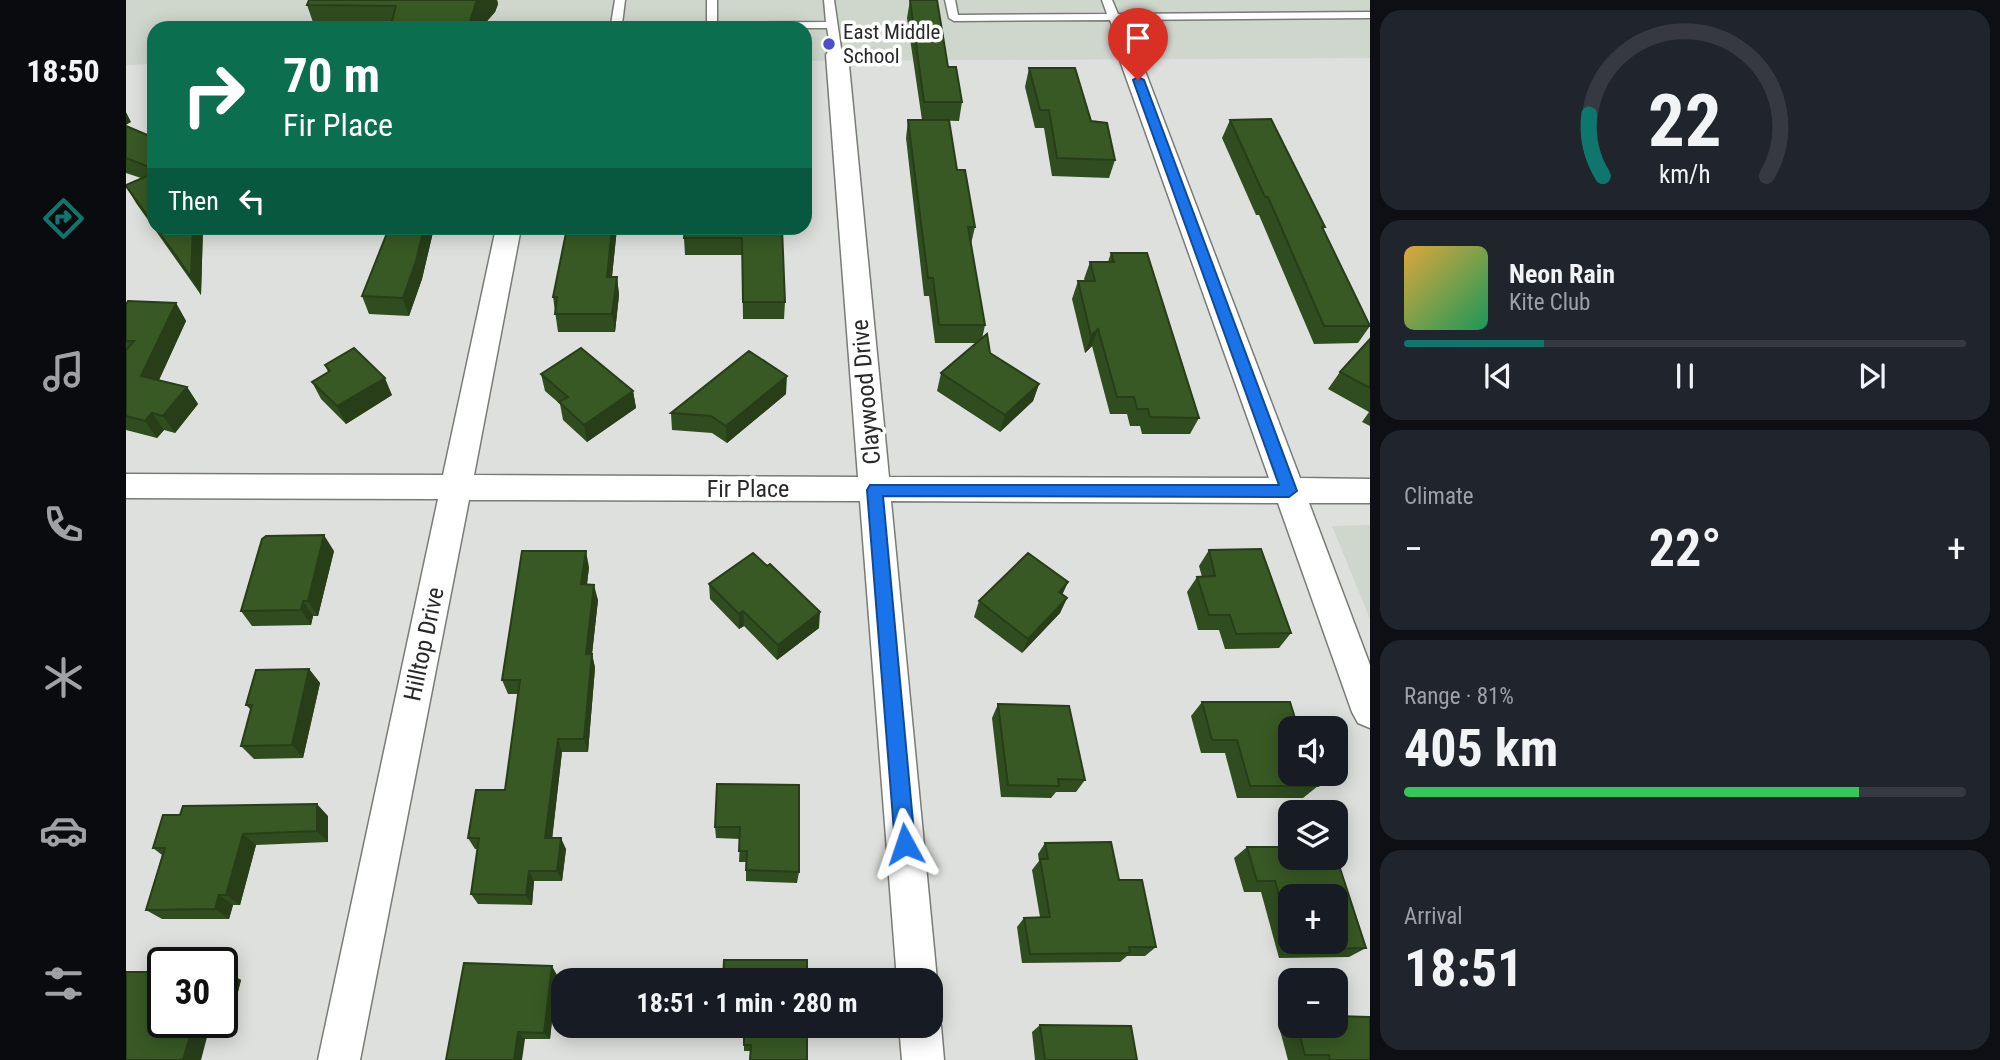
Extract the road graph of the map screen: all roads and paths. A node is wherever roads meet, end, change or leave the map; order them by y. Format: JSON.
{"nodes":[{"id":1,"x":620,"y":0,"type":"edge"},
{"id":2,"x":712,"y":0,"type":"edge"},
{"id":3,"x":830,"y":0,"type":"edge"},
{"id":4,"x":950,"y":0,"type":"edge"},
{"id":5,"x":1107,"y":0,"type":"edge"},
{"id":6,"x":1370,"y":15,"type":"edge"},
{"id":7,"x":1113,"y":17,"type":"junction"},
{"id":8,"x":617,"y":21,"type":"edge"},
{"id":9,"x":712,"y":21,"type":"edge"},
{"id":10,"x":812,"y":37,"type":"edge"},
{"id":11,"x":835,"y":40,"type":"junction"},
{"id":12,"x":1129,"y":55,"type":"joint"},
{"id":13,"x":508,"y":235,"type":"edge"},
{"id":14,"x":126,"y":486,"type":"edge"},
{"id":15,"x":456,"y":487,"type":"junction"},
{"id":16,"x":875,"y":490,"type":"junction"},
{"id":17,"x":1289,"y":491,"type":"junction"},
{"id":18,"x":1370,"y":491,"type":"edge"},
{"id":19,"x":1370,"y":712,"type":"edge"},
{"id":20,"x":916,"y":968,"type":"edge"},
{"id":21,"x":921,"y":1038,"type":"edge"},
{"id":22,"x":339,"y":1060,"type":"edge"},
{"id":23,"x":923,"y":1060,"type":"edge"}],
"edges":[{"from":1,"to":8,"type":"lane"},
{"from":2,"to":9,"type":"lane"},
{"from":3,"to":11,"type":"lane"},
{"from":4,"to":7,"type":"lane"},
{"from":5,"to":7,"type":"lane"},
{"from":6,"to":7,"type":"lane"},
{"from":7,"to":12,"type":"lane"},
{"from":10,"to":11,"type":"lane"},
{"from":11,"to":16,"type":"street","name":"Claywood Drive"},
{"from":12,"to":17,"type":"street"},
{"from":13,"to":15,"type":"street","name":"Hilltop Drive"},
{"from":14,"to":15,"type":"street","name":"Fir Place"},
{"from":15,"to":16,"type":"street","name":"Fir Place"},
{"from":15,"to":22,"type":"street","name":"Hilltop Drive"},
{"from":16,"to":17,"type":"street","name":"Fir Place"},
{"from":16,"to":20,"type":"street","name":"Claywood Drive"},
{"from":17,"to":18,"type":"street","name":"Fir Place"},
{"from":17,"to":19,"type":"street"},
{"from":21,"to":23,"type":"street"}]}
